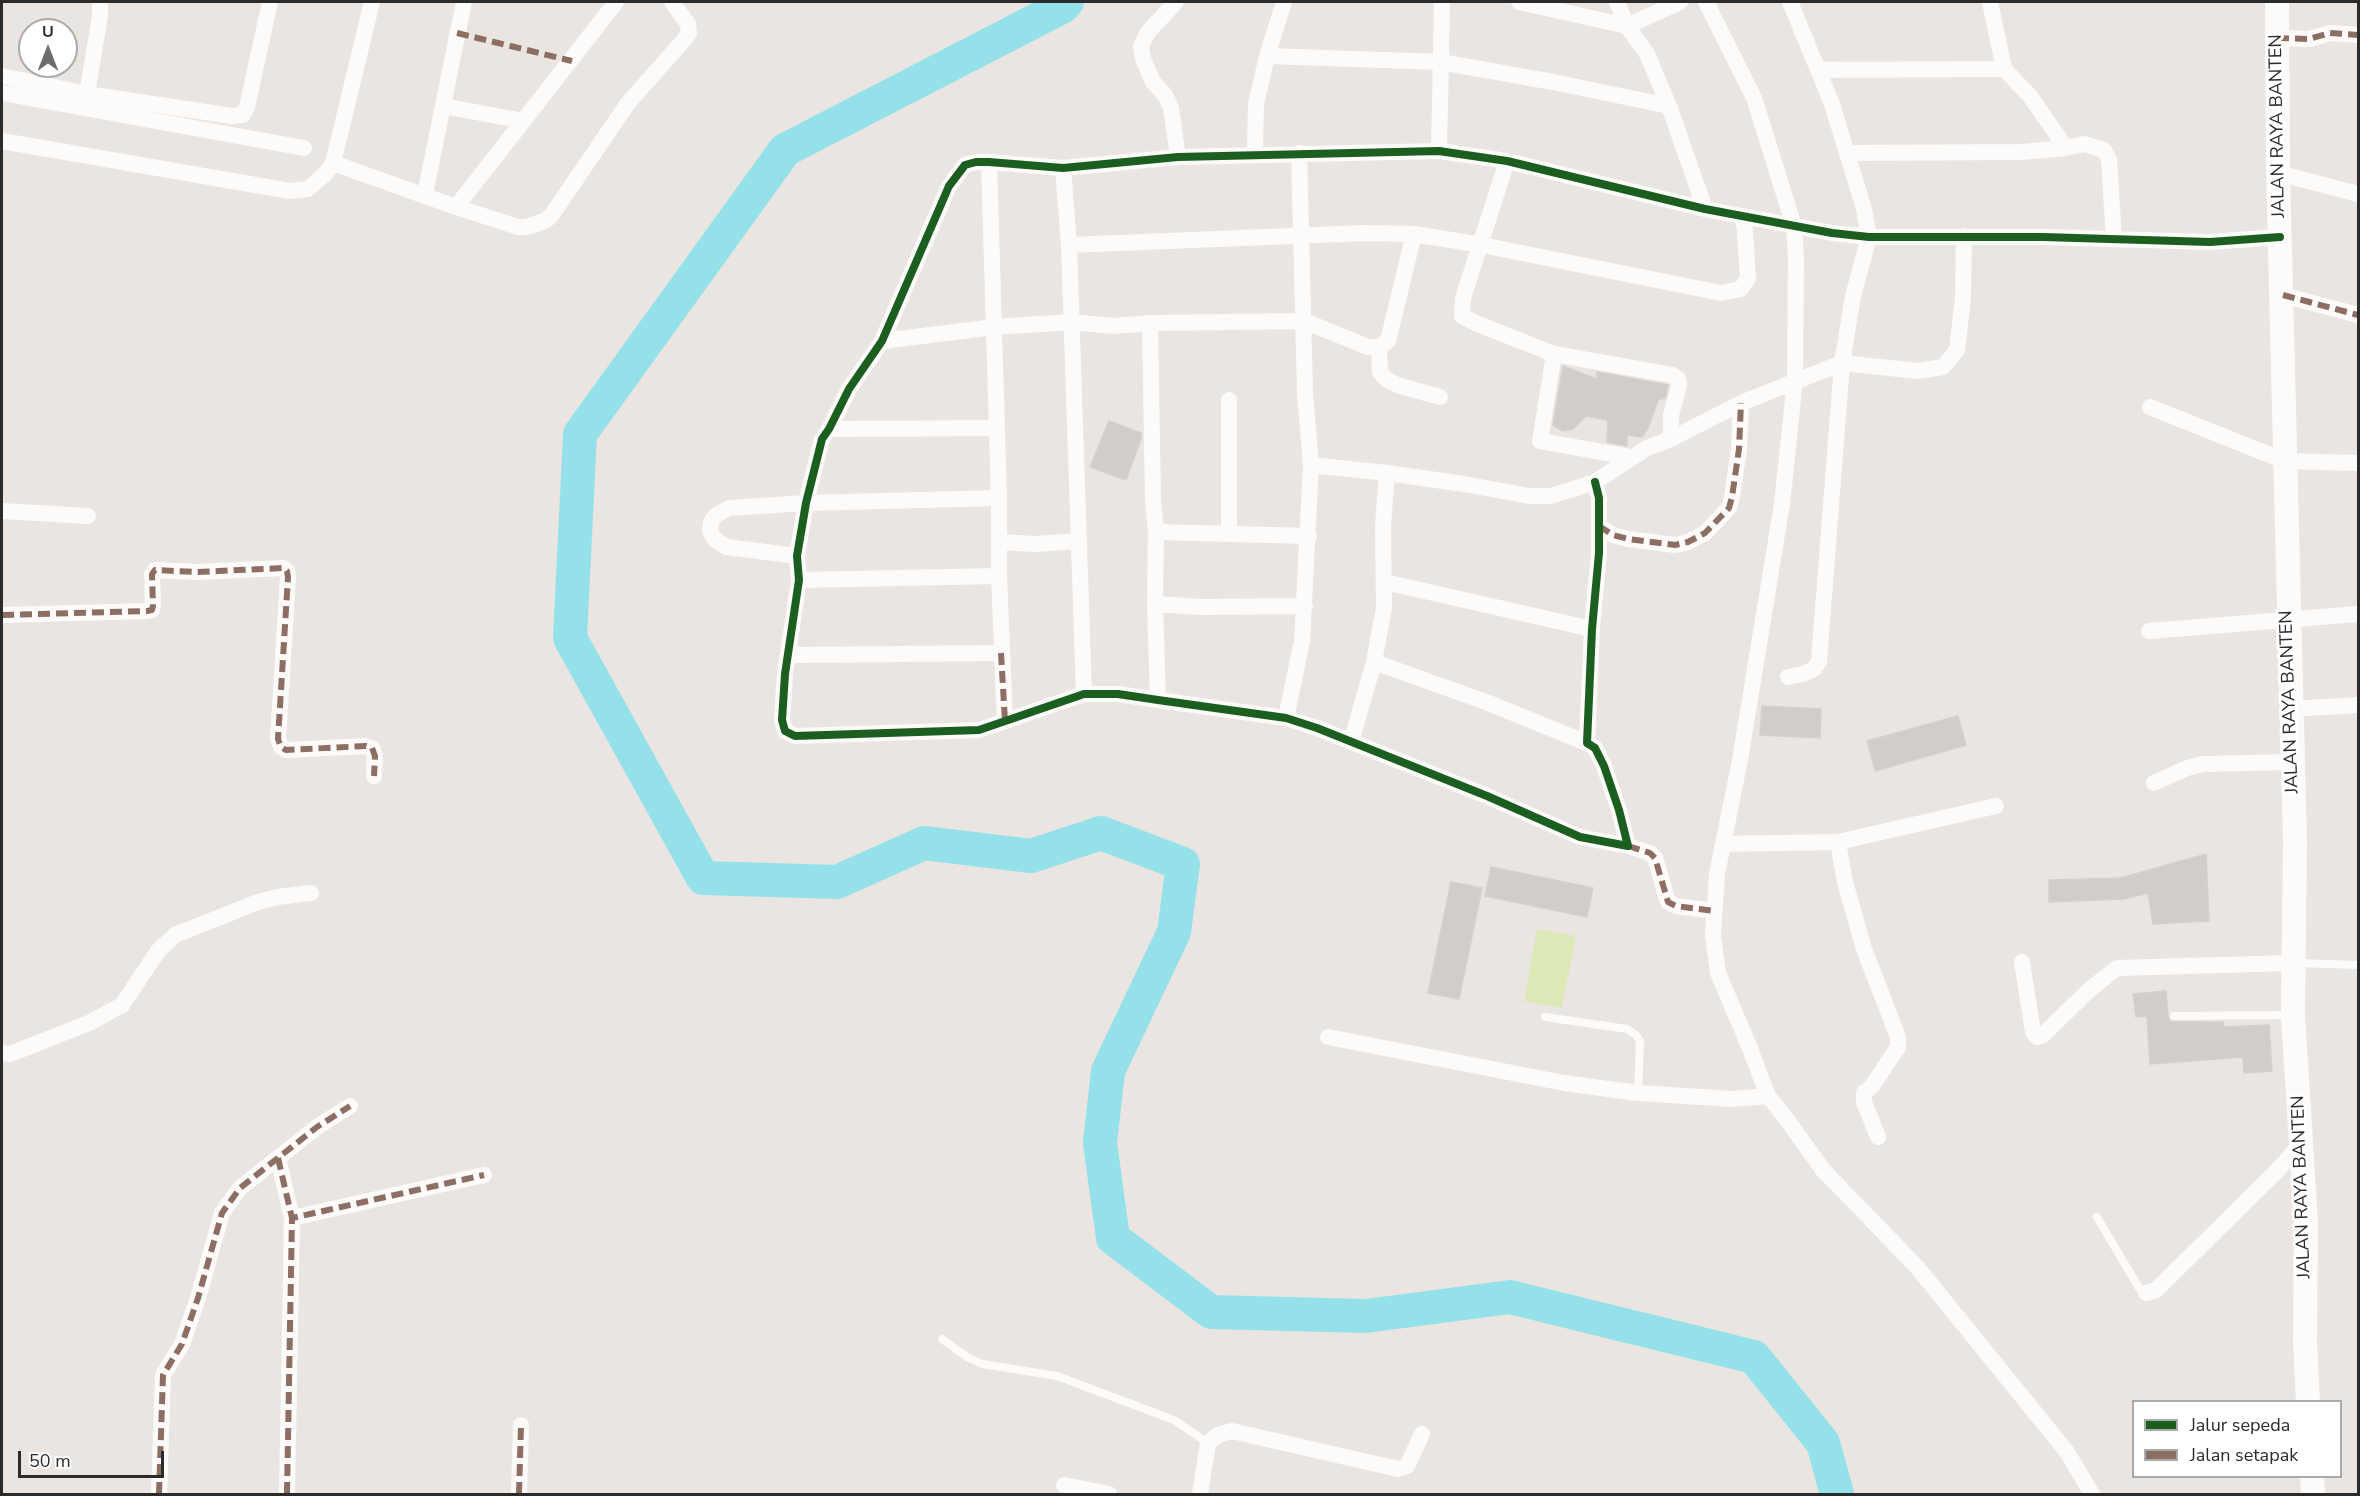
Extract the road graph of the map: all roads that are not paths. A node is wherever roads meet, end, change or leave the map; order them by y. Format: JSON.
{"nodes":[{"id":1,"x":100,"y":2,"type":"edge"},
{"id":2,"x":270,"y":2,"type":"edge"},
{"id":3,"x":372,"y":2,"type":"edge"},
{"id":4,"x":464,"y":2,"type":"edge"},
{"id":5,"x":616,"y":2,"type":"edge"},
{"id":6,"x":672,"y":2,"type":"edge"},
{"id":7,"x":1176,"y":2,"type":"edge"},
{"id":8,"x":1284,"y":2,"type":"edge"},
{"id":9,"x":1442,"y":2,"type":"edge"},
{"id":10,"x":1519,"y":2,"type":"edge"},
{"id":11,"x":1617,"y":2,"type":"edge"},
{"id":12,"x":1680,"y":2,"type":"edge"},
{"id":13,"x":1706,"y":2,"type":"edge"},
{"id":14,"x":1790,"y":2,"type":"edge"},
{"id":15,"x":1990,"y":2,"type":"edge"},
{"id":16,"x":2277,"y":2,"type":"edge"},
{"id":17,"x":1627,"y":26,"type":"junction"},
{"id":18,"x":2358,"y":35,"type":"edge"},
{"id":19,"x":2277,"y":38,"type":"junction"},
{"id":20,"x":1267,"y":56,"type":"junction"},
{"id":21,"x":1441,"y":62,"type":"junction"},
{"id":22,"x":2004,"y":69,"type":"junction"},
{"id":23,"x":1819,"y":70,"type":"junction"},
{"id":24,"x":2,"y":76,"type":"edge"},
{"id":25,"x":2,"y":93,"type":"edge"},
{"id":26,"x":87,"y":94,"type":"junction"},
{"id":27,"x":443,"y":106,"type":"junction"},
{"id":28,"x":1668,"y":106,"type":"junction"},
{"id":29,"x":524,"y":121,"type":"junction"},
{"id":30,"x":2,"y":141,"type":"edge"},
{"id":31,"x":304,"y":148,"type":"dead end"},
{"id":32,"x":2066,"y":148,"type":"junction"},
{"id":33,"x":1439,"y":151,"type":"junction"},
{"id":34,"x":1255,"y":153,"type":"junction"},
{"id":35,"x":1299,"y":153,"type":"junction"},
{"id":36,"x":1847,"y":153,"type":"junction"},
{"id":37,"x":1178,"y":156,"type":"junction"},
{"id":38,"x":1507,"y":161,"type":"junction"},
{"id":39,"x":989,"y":162,"type":"junction"},
{"id":40,"x":333,"y":163,"type":"junction"},
{"id":41,"x":1063,"y":168,"type":"junction"},
{"id":42,"x":2278,"y":173,"type":"junction"},
{"id":43,"x":425,"y":194,"type":"junction"},
{"id":44,"x":2358,"y":194,"type":"edge"},
{"id":45,"x":456,"y":207,"type":"junction"},
{"id":46,"x":1705,"y":209,"type":"junction"},
{"id":47,"x":1742,"y":216,"type":"junction"},
{"id":48,"x":1794,"y":226,"type":"junction"},
{"id":49,"x":1414,"y":234,"type":"junction"},
{"id":50,"x":1301,"y":235,"type":"junction"},
{"id":51,"x":1964,"y":236,"type":"junction"},
{"id":52,"x":1869,"y":237,"type":"junction"},
{"id":53,"x":2280,"y":237,"type":"junction"},
{"id":54,"x":2114,"y":239,"type":"junction"},
{"id":55,"x":1482,"y":244,"type":"junction"},
{"id":56,"x":1069,"y":245,"type":"junction"},
{"id":57,"x":2283,"y":295,"type":"junction"},
{"id":58,"x":2358,"y":315,"type":"edge"},
{"id":59,"x":1304,"y":321,"type":"junction"},
{"id":60,"x":1071,"y":322,"type":"junction"},
{"id":61,"x":1150,"y":323,"type":"junction"},
{"id":62,"x":995,"y":327,"type":"junction"},
{"id":63,"x":882,"y":341,"type":"junction"},
{"id":64,"x":1378,"y":347,"type":"junction"},
{"id":65,"x":1554,"y":354,"type":"junction"},
{"id":66,"x":1842,"y":363,"type":"junction"},
{"id":67,"x":1795,"y":380,"type":"junction"},
{"id":68,"x":1440,"y":397,"type":"dead end"},
{"id":69,"x":1229,"y":400,"type":"dead end"},
{"id":70,"x":1741,"y":403,"type":"junction"},
{"id":71,"x":2150,"y":407,"type":"dead end"},
{"id":72,"x":997,"y":428,"type":"junction"},
{"id":73,"x":829,"y":429,"type":"junction"},
{"id":74,"x":1671,"y":439,"type":"junction"},
{"id":75,"x":1630,"y":458,"type":"junction"},
{"id":76,"x":2285,"y":461,"type":"junction"},
{"id":77,"x":2358,"y":463,"type":"edge"},
{"id":78,"x":1311,"y":465,"type":"junction"},
{"id":79,"x":1387,"y":473,"type":"junction"},
{"id":80,"x":1595,"y":482,"type":"junction"},
{"id":81,"x":999,"y":498,"type":"junction"},
{"id":82,"x":806,"y":503,"type":"junction"},
{"id":83,"x":2,"y":511,"type":"edge"},
{"id":84,"x":88,"y":516,"type":"dead end"},
{"id":85,"x":1599,"y":526,"type":"junction"},
{"id":86,"x":1156,"y":532,"type":"junction"},
{"id":87,"x":1229,"y":534,"type":"junction"},
{"id":88,"x":1309,"y":536,"type":"junction"},
{"id":89,"x":1079,"y":541,"type":"junction"},
{"id":90,"x":999,"y":542,"type":"junction"},
{"id":91,"x":797,"y":556,"type":"junction"},
{"id":92,"x":999,"y":576,"type":"junction"},
{"id":93,"x":799,"y":580,"type":"junction"},
{"id":94,"x":1385,"y":582,"type":"junction"},
{"id":95,"x":1155,"y":604,"type":"junction"},
{"id":96,"x":1305,"y":606,"type":"junction"},
{"id":97,"x":2358,"y":614,"type":"edge"},
{"id":98,"x":2,"y":615,"type":"edge"},
{"id":99,"x":2288,"y":620,"type":"junction"},
{"id":100,"x":1592,"y":629,"type":"junction"},
{"id":101,"x":2150,"y":631,"type":"dead end"},
{"id":102,"x":790,"y":651,"type":"junction"},
{"id":103,"x":1001,"y":653,"type":"junction"},
{"id":104,"x":1374,"y":662,"type":"junction"},
{"id":105,"x":1788,"y":677,"type":"dead end"},
{"id":106,"x":1084,"y":694,"type":"junction"},
{"id":107,"x":1158,"y":700,"type":"junction"},
{"id":108,"x":2358,"y":705,"type":"edge"},
{"id":109,"x":2291,"y":709,"type":"junction"},
{"id":110,"x":1286,"y":718,"type":"junction"},
{"id":111,"x":1005,"y":720,"type":"junction"},
{"id":112,"x":1351,"y":742,"type":"junction"},
{"id":113,"x":1587,"y":743,"type":"junction"},
{"id":114,"x":2292,"y":762,"type":"junction"},
{"id":115,"x":374,"y":776,"type":"dead end"},
{"id":116,"x":2154,"y":783,"type":"dead end"},
{"id":117,"x":1996,"y":806,"type":"dead end"},
{"id":118,"x":1838,"y":842,"type":"junction"},
{"id":119,"x":1723,"y":843,"type":"junction"},
{"id":120,"x":1628,"y":846,"type":"junction"},
{"id":121,"x":312,"y":893,"type":"dead end"},
{"id":122,"x":1715,"y":911,"type":"junction"},
{"id":123,"x":2022,"y":962,"type":"dead end"},
{"id":124,"x":2293,"y":963,"type":"junction"},
{"id":125,"x":2358,"y":964,"type":"edge"},
{"id":126,"x":2293,"y":1015,"type":"junction"},
{"id":127,"x":2174,"y":1016,"type":"dead end"},
{"id":128,"x":1545,"y":1017,"type":"dead end"},
{"id":129,"x":1328,"y":1037,"type":"dead end"},
{"id":130,"x":2,"y":1053,"type":"edge"},
{"id":131,"x":1638,"y":1093,"type":"junction"},
{"id":132,"x":1768,"y":1096,"type":"junction"},
{"id":133,"x":350,"y":1106,"type":"dead end"},
{"id":134,"x":1878,"y":1137,"type":"dead end"},
{"id":135,"x":2302,"y":1141,"type":"junction"},
{"id":136,"x":278,"y":1158,"type":"junction"},
{"id":137,"x":484,"y":1175,"type":"dead end"},
{"id":138,"x":2097,"y":1217,"type":"dead end"},
{"id":139,"x":292,"y":1218,"type":"junction"},
{"id":140,"x":2146,"y":1293,"type":"joint"},
{"id":141,"x":942,"y":1339,"type":"dead end"},
{"id":142,"x":2308,"y":1400,"type":"edge"},
{"id":143,"x":521,"y":1425,"type":"dead end"},
{"id":144,"x":1422,"y":1434,"type":"dead end"},
{"id":145,"x":1208,"y":1443,"type":"junction"},
{"id":146,"x":2312,"y":1478,"type":"edge"},
{"id":147,"x":1064,"y":1485,"type":"dead end"},
{"id":148,"x":159,"y":1494,"type":"edge"},
{"id":149,"x":287,"y":1494,"type":"edge"},
{"id":150,"x":519,"y":1494,"type":"edge"},
{"id":151,"x":1109,"y":1494,"type":"edge"},
{"id":152,"x":1200,"y":1494,"type":"edge"},
{"id":153,"x":2092,"y":1494,"type":"edge"},
{"id":154,"x":2313,"y":1494,"type":"edge"}],
"edges":[{"from":1,"to":26,"type":"street"},
{"from":2,"to":26,"type":"street"},
{"from":3,"to":40,"type":"street"},
{"from":4,"to":27,"type":"street"},
{"from":5,"to":29,"type":"street"},
{"from":6,"to":45,"type":"street"},
{"from":7,"to":37,"type":"street"},
{"from":8,"to":20,"type":"street"},
{"from":9,"to":21,"type":"street"},
{"from":10,"to":17,"type":"street"},
{"from":11,"to":17,"type":"street"},
{"from":12,"to":17,"type":"street"},
{"from":13,"to":48,"type":"street"},
{"from":14,"to":23,"type":"street"},
{"from":15,"to":22,"type":"street"},
{"from":16,"to":19,"type":"main road","name":"JALAN RAYA BANTEN"},
{"from":17,"to":28,"type":"street"},
{"from":18,"to":19,"type":"street"},
{"from":19,"to":42,"type":"main road","name":"JALAN RAYA BANTEN"},
{"from":20,"to":21,"type":"street"},
{"from":20,"to":34,"type":"street"},
{"from":21,"to":28,"type":"street"},
{"from":21,"to":33,"type":"street"},
{"from":22,"to":23,"type":"street"},
{"from":22,"to":32,"type":"street"},
{"from":23,"to":36,"type":"street"},
{"from":24,"to":26,"type":"street"},
{"from":25,"to":31,"type":"street"},
{"from":27,"to":29,"type":"street"},
{"from":27,"to":43,"type":"street"},
{"from":28,"to":46,"type":"street"},
{"from":29,"to":45,"type":"street"},
{"from":30,"to":40,"type":"street"},
{"from":32,"to":36,"type":"street"},
{"from":32,"to":54,"type":"street"},
{"from":33,"to":35,"type":"street"},
{"from":33,"to":38,"type":"street"},
{"from":34,"to":35,"type":"street"},
{"from":34,"to":37,"type":"street"},
{"from":35,"to":50,"type":"street"},
{"from":36,"to":52,"type":"street"},
{"from":37,"to":41,"type":"street"},
{"from":38,"to":46,"type":"street"},
{"from":38,"to":55,"type":"street"},
{"from":39,"to":41,"type":"street"},
{"from":39,"to":62,"type":"street"},
{"from":39,"to":63,"type":"street"},
{"from":40,"to":43,"type":"street"},
{"from":41,"to":56,"type":"street"},
{"from":42,"to":44,"type":"street"},
{"from":42,"to":53,"type":"main road","name":"JALAN RAYA BANTEN"},
{"from":43,"to":45,"type":"street"},
{"from":46,"to":47,"type":"street"},
{"from":47,"to":48,"type":"street"},
{"from":47,"to":55,"type":"street"},
{"from":48,"to":52,"type":"street"},
{"from":48,"to":67,"type":"street"},
{"from":49,"to":50,"type":"street"},
{"from":49,"to":55,"type":"street"},
{"from":49,"to":64,"type":"street"},
{"from":50,"to":56,"type":"street"},
{"from":50,"to":59,"type":"street"},
{"from":51,"to":52,"type":"street"},
{"from":51,"to":54,"type":"street"},
{"from":51,"to":66,"type":"street"},
{"from":52,"to":66,"type":"street"},
{"from":53,"to":54,"type":"street"},
{"from":53,"to":57,"type":"main road","name":"JALAN RAYA BANTEN"},
{"from":55,"to":65,"type":"street"},
{"from":56,"to":60,"type":"street"},
{"from":57,"to":58,"type":"street"},
{"from":57,"to":76,"type":"main road","name":"JALAN RAYA BANTEN"},
{"from":59,"to":61,"type":"street"},
{"from":59,"to":64,"type":"street"},
{"from":59,"to":78,"type":"street"},
{"from":60,"to":61,"type":"street"},
{"from":60,"to":62,"type":"street"},
{"from":60,"to":89,"type":"street"},
{"from":61,"to":86,"type":"street"},
{"from":62,"to":63,"type":"street"},
{"from":62,"to":72,"type":"street"},
{"from":63,"to":73,"type":"street"},
{"from":64,"to":68,"type":"street"},
{"from":65,"to":74,"type":"street"},
{"from":65,"to":75,"type":"street"},
{"from":66,"to":67,"type":"street"},
{"from":66,"to":105,"type":"street"},
{"from":67,"to":70,"type":"street"},
{"from":67,"to":119,"type":"street"},
{"from":69,"to":87,"type":"street"},
{"from":70,"to":74,"type":"street"},
{"from":70,"to":85,"type":"street"},
{"from":71,"to":76,"type":"street"},
{"from":72,"to":73,"type":"street"},
{"from":72,"to":81,"type":"street"},
{"from":73,"to":82,"type":"street"},
{"from":74,"to":75,"type":"street"},
{"from":75,"to":80,"type":"street"},
{"from":76,"to":77,"type":"street"},
{"from":76,"to":99,"type":"main road","name":"JALAN RAYA BANTEN"},
{"from":78,"to":79,"type":"street"},
{"from":78,"to":88,"type":"street"},
{"from":79,"to":80,"type":"street"},
{"from":79,"to":94,"type":"street"},
{"from":80,"to":85,"type":"street"},
{"from":81,"to":82,"type":"street"},
{"from":81,"to":90,"type":"street"},
{"from":82,"to":91,"type":"street"},
{"from":82,"to":91,"type":"street"},
{"from":83,"to":84,"type":"street"},
{"from":85,"to":100,"type":"street"},
{"from":86,"to":87,"type":"street"},
{"from":86,"to":95,"type":"street"},
{"from":87,"to":88,"type":"street"},
{"from":88,"to":96,"type":"street"},
{"from":89,"to":90,"type":"street"},
{"from":89,"to":106,"type":"street"},
{"from":90,"to":92,"type":"street"},
{"from":91,"to":93,"type":"street"},
{"from":92,"to":93,"type":"street"},
{"from":92,"to":103,"type":"street"},
{"from":93,"to":102,"type":"street"},
{"from":94,"to":100,"type":"street"},
{"from":94,"to":104,"type":"street"},
{"from":95,"to":96,"type":"street"},
{"from":95,"to":107,"type":"street"},
{"from":96,"to":110,"type":"street"},
{"from":97,"to":99,"type":"street"},
{"from":98,"to":115,"type":"street"},
{"from":99,"to":101,"type":"street"},
{"from":99,"to":109,"type":"main road","name":"JALAN RAYA BANTEN"},
{"from":100,"to":113,"type":"street"},
{"from":102,"to":103,"type":"street"},
{"from":102,"to":111,"type":"street"},
{"from":103,"to":111,"type":"street"},
{"from":104,"to":112,"type":"street"},
{"from":104,"to":113,"type":"street"},
{"from":106,"to":107,"type":"street"},
{"from":106,"to":111,"type":"street"},
{"from":107,"to":110,"type":"street"},
{"from":108,"to":109,"type":"street"},
{"from":109,"to":114,"type":"main road","name":"JALAN RAYA BANTEN"},
{"from":110,"to":112,"type":"street"},
{"from":112,"to":120,"type":"street"},
{"from":113,"to":120,"type":"street"},
{"from":114,"to":116,"type":"street"},
{"from":114,"to":124,"type":"main road","name":"JALAN RAYA BANTEN"},
{"from":117,"to":118,"type":"street"},
{"from":118,"to":119,"type":"street"},
{"from":118,"to":134,"type":"street"},
{"from":119,"to":122,"type":"street"},
{"from":120,"to":122,"type":"street"},
{"from":121,"to":130,"type":"street"},
{"from":122,"to":132,"type":"street"},
{"from":123,"to":124,"type":"street"},
{"from":124,"to":125,"type":"lane"},
{"from":124,"to":126,"type":"main road","name":"JALAN RAYA BANTEN"},
{"from":126,"to":127,"type":"lane"},
{"from":126,"to":135,"type":"main road","name":"JALAN RAYA BANTEN"},
{"from":128,"to":131,"type":"lane"},
{"from":129,"to":131,"type":"street"},
{"from":131,"to":132,"type":"street"},
{"from":132,"to":153,"type":"street"},
{"from":133,"to":136,"type":"street"},
{"from":135,"to":140,"type":"street"},
{"from":135,"to":142,"type":"main road","name":"JALAN RAYA BANTEN"},
{"from":136,"to":139,"type":"street"},
{"from":136,"to":148,"type":"street"},
{"from":137,"to":139,"type":"street"},
{"from":138,"to":140,"type":"lane"},
{"from":139,"to":149,"type":"street"},
{"from":141,"to":145,"type":"lane"},
{"from":143,"to":150,"type":"street"},
{"from":144,"to":145,"type":"street"},
{"from":145,"to":152,"type":"street"},
{"from":146,"to":154,"type":"main road"},
{"from":147,"to":151,"type":"street"}]}
